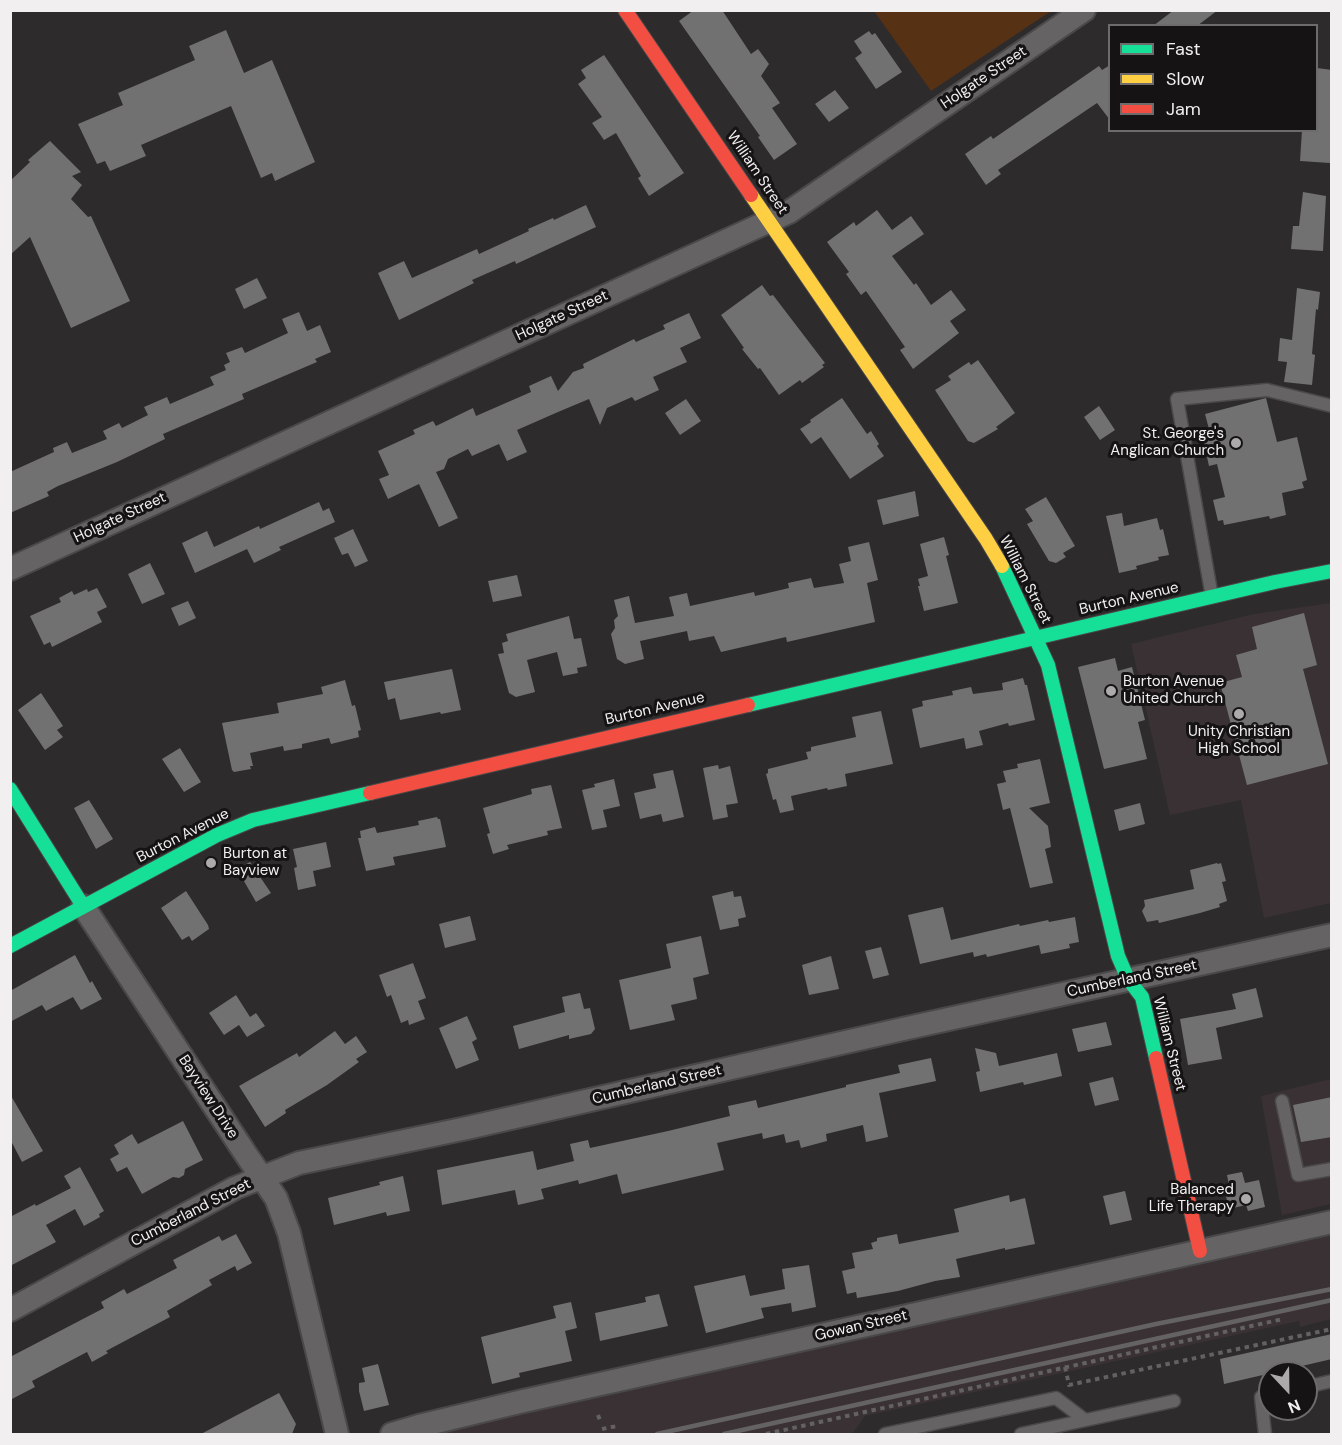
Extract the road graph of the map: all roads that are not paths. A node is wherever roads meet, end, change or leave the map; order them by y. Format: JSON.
{"nodes":[{"id":1,"x":625,"y":10,"type":"edge"},
{"id":2,"x":1084,"y":10,"type":"edge"},
{"id":3,"x":769,"y":220,"type":"junction"},
{"id":4,"x":1332,"y":406,"type":"edge"},
{"id":5,"x":10,"y":568,"type":"edge"},
{"id":6,"x":1332,"y":571,"type":"edge"},
{"id":7,"x":1212,"y":597,"type":"junction"},
{"id":8,"x":1036,"y":638,"type":"junction"},
{"id":9,"x":10,"y":789,"type":"edge"},
{"id":10,"x":83,"y":906,"type":"junction"},
{"id":11,"x":1332,"y":934,"type":"edge"},
{"id":12,"x":10,"y":946,"type":"edge"},
{"id":13,"x":1128,"y":980,"type":"junction"},
{"id":14,"x":1282,"y":1101,"type":"dead end"},
{"id":15,"x":1332,"y":1169,"type":"edge"},
{"id":16,"x":262,"y":1177,"type":"junction"},
{"id":17,"x":1332,"y":1222,"type":"edge"},
{"id":18,"x":1200,"y":1251,"type":"junction"},
{"id":19,"x":10,"y":1310,"type":"edge"},
{"id":20,"x":1174,"y":1401,"type":"dead end"},
{"id":21,"x":1086,"y":1420,"type":"junction"},
{"id":22,"x":337,"y":1434,"type":"edge"},
{"id":23,"x":392,"y":1434,"type":"edge"},
{"id":24,"x":885,"y":1434,"type":"edge"},
{"id":25,"x":1022,"y":1434,"type":"edge"}],
"edges":[{"from":1,"to":3,"type":"street","name":"William Street"},
{"from":2,"to":3,"type":"street","name":"Holgate Street"},
{"from":3,"to":5,"type":"street","name":"Holgate Street"},
{"from":3,"to":8,"type":"street","name":"William Street"},
{"from":4,"to":7,"type":"lane"},
{"from":6,"to":7,"type":"street","name":"Burton Avenue"},
{"from":7,"to":8,"type":"street","name":"Burton Avenue"},
{"from":8,"to":10,"type":"street","name":"Burton Avenue"},
{"from":8,"to":13,"type":"street","name":"William Street"},
{"from":9,"to":10,"type":"street","name":"Bayview Drive"},
{"from":10,"to":12,"type":"street","name":"Burton Avenue"},
{"from":10,"to":16,"type":"street","name":"Bayview Drive"},
{"from":11,"to":13,"type":"street","name":"Cumberland Street"},
{"from":13,"to":16,"type":"street","name":"Cumberland Street"},
{"from":13,"to":18,"type":"street","name":"William Street"},
{"from":14,"to":15,"type":"lane"},
{"from":16,"to":19,"type":"street","name":"Cumberland Street"},
{"from":16,"to":22,"type":"street","name":"Bayview Drive"},
{"from":17,"to":18,"type":"street","name":"Gowan Street"},
{"from":18,"to":23,"type":"street","name":"Gowan Street"},
{"from":20,"to":21,"type":"lane"},
{"from":21,"to":24,"type":"lane"},
{"from":21,"to":25,"type":"lane"}]}
